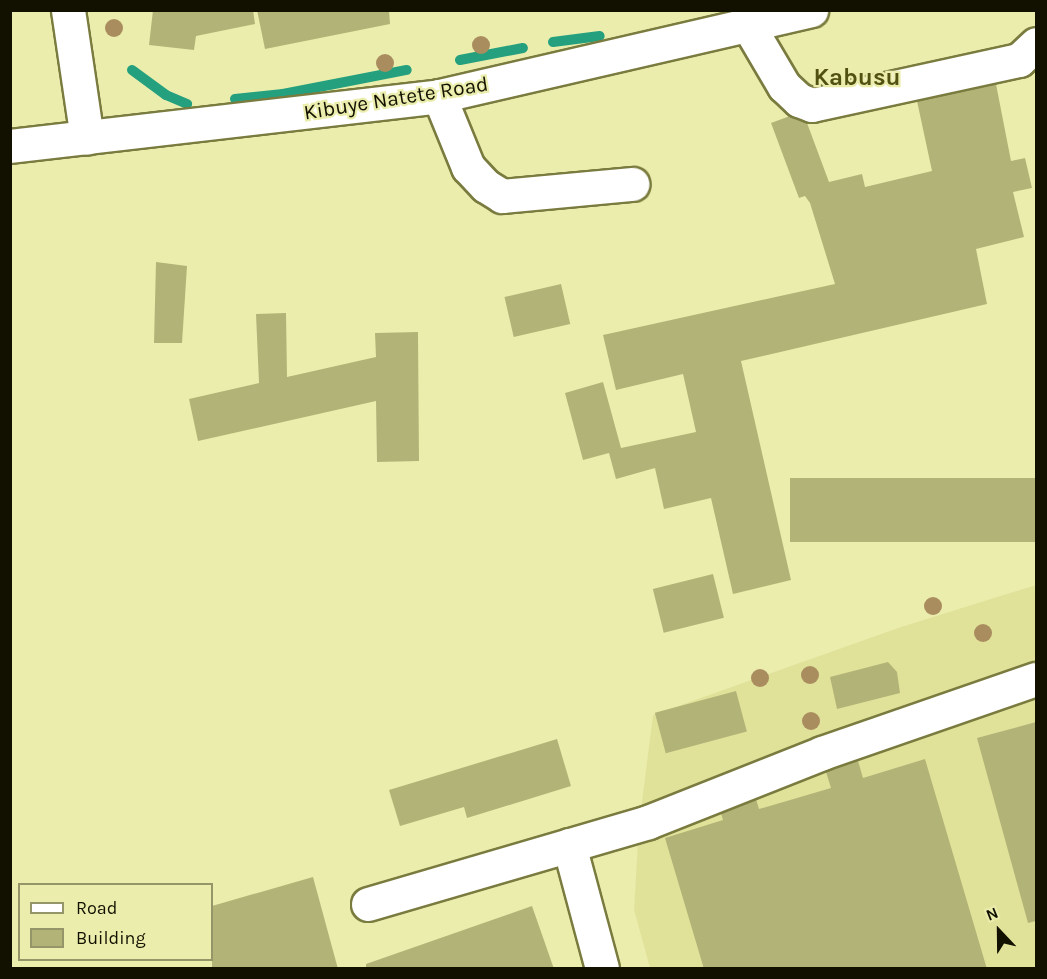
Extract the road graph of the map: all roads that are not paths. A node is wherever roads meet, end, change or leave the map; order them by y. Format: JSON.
{"nodes":[{"id":1,"x":68,"y":10,"type":"edge"},
{"id":2,"x":811,"y":10,"type":"edge"},
{"id":3,"x":748,"y":25,"type":"junction"},
{"id":4,"x":1035,"y":50,"type":"edge"},
{"id":5,"x":439,"y":96,"type":"junction"},
{"id":6,"x":87,"y":138,"type":"junction"},
{"id":7,"x":10,"y":146,"type":"edge"},
{"id":8,"x":632,"y":184,"type":"dead end"},
{"id":9,"x":1036,"y":679,"type":"edge"},
{"id":10,"x":569,"y":845,"type":"junction"},
{"id":11,"x":368,"y":903,"type":"dead end"},
{"id":12,"x":602,"y":969,"type":"edge"}],
"edges":[{"from":1,"to":6,"type":"main road"},
{"from":2,"to":3,"type":"main road","name":"Kibuye Natete Road"},
{"from":3,"to":4,"type":"main road"},
{"from":3,"to":5,"type":"main road","name":"Kibuye Natete Road"},
{"from":5,"to":6,"type":"main road","name":"Kibuye Natete Road"},
{"from":5,"to":8,"type":"main road"},
{"from":6,"to":7,"type":"main road","name":"Kibuye Natete Road"},
{"from":9,"to":10,"type":"main road"},
{"from":10,"to":11,"type":"main road"},
{"from":10,"to":12,"type":"main road"}]}
